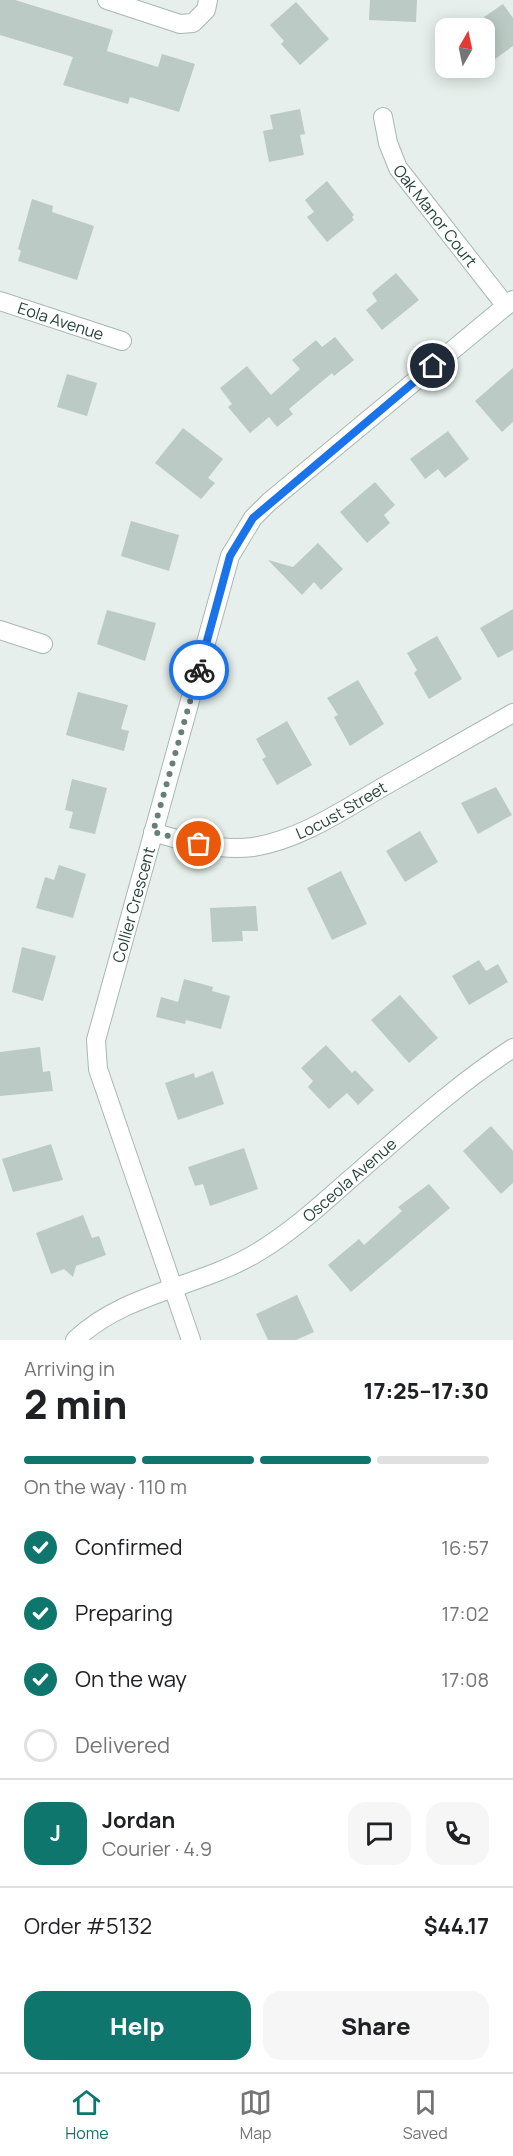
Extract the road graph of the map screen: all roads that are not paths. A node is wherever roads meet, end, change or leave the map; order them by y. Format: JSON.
{"nodes":[{"id":1,"x":107,"y":0,"type":"edge"},
{"id":2,"x":207,"y":5,"type":"edge"},
{"id":3,"x":383,"y":117,"type":"dead end"},
{"id":4,"x":0,"y":301,"type":"edge"},
{"id":5,"x":510,"y":303,"type":"edge"},
{"id":6,"x":122,"y":341,"type":"dead end"},
{"id":7,"x":0,"y":630,"type":"edge"},
{"id":8,"x":43,"y":644,"type":"dead end"},
{"id":9,"x":513,"y":713,"type":"edge"},
{"id":10,"x":153,"y":832,"type":"junction"},
{"id":11,"x":513,"y":1048,"type":"edge"},
{"id":12,"x":173,"y":1290,"type":"junction"},
{"id":13,"x":75,"y":1340,"type":"edge"},
{"id":14,"x":191,"y":1340,"type":"edge"}],
"edges":[{"from":1,"to":2,"type":"street"},
{"from":3,"to":5,"type":"street","name":"Oak Manor Court"},
{"from":4,"to":6,"type":"street","name":"Eola Avenue"},
{"from":5,"to":10,"type":"street","name":"Collier Crescent"},
{"from":7,"to":8,"type":"street"},
{"from":9,"to":10,"type":"street","name":"Locust Street"},
{"from":10,"to":12,"type":"street","name":"Collier Crescent"},
{"from":11,"to":12,"type":"street","name":"Osceola Avenue"},
{"from":12,"to":13,"type":"street","name":"Osceola Avenue"},
{"from":12,"to":14,"type":"street","name":"Collier Crescent"}]}
